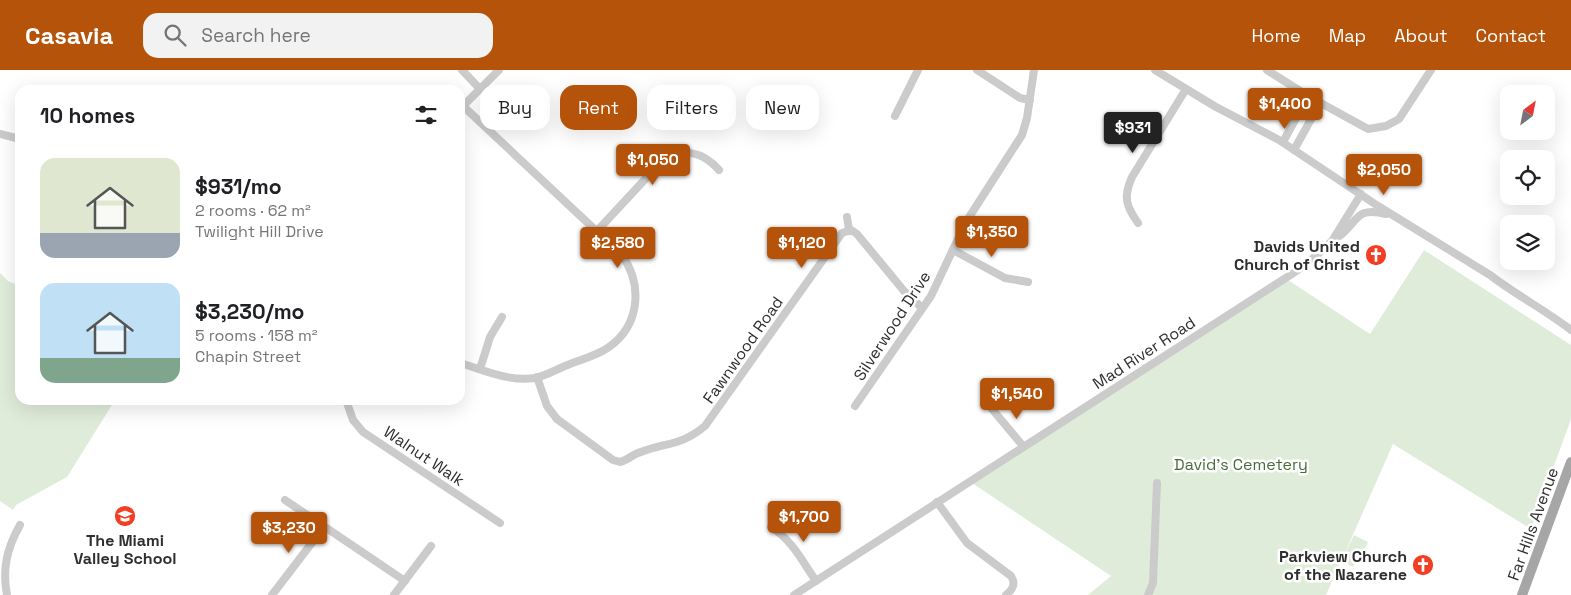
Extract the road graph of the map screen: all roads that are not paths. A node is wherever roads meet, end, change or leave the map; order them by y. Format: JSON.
{"nodes":[{"id":1,"x":462,"y":70,"type":"edge"},
{"id":2,"x":499,"y":70,"type":"edge"},
{"id":3,"x":918,"y":70,"type":"edge"},
{"id":4,"x":977,"y":70,"type":"edge"},
{"id":5,"x":1034,"y":70,"type":"edge"},
{"id":6,"x":1156,"y":70,"type":"edge"},
{"id":7,"x":1267,"y":70,"type":"edge"},
{"id":8,"x":1431,"y":70,"type":"edge"},
{"id":9,"x":483,"y":85,"type":"edge"},
{"id":10,"x":480,"y":88,"type":"joint"},
{"id":11,"x":1186,"y":89,"type":"junction"},
{"id":12,"x":1308,"y":96,"type":"junction"},
{"id":13,"x":1030,"y":100,"type":"junction"},
{"id":14,"x":465,"y":103,"type":"edge"},
{"id":15,"x":1320,"y":103,"type":"junction"},
{"id":16,"x":465,"y":111,"type":"edge"},
{"id":17,"x":895,"y":116,"type":"dead end"},
{"id":18,"x":0,"y":134,"type":"edge"},
{"id":19,"x":15,"y":138,"type":"edge"},
{"id":20,"x":1283,"y":142,"type":"junction"},
{"id":21,"x":1294,"y":150,"type":"junction"},
{"id":22,"x":719,"y":170,"type":"dead end"},
{"id":23,"x":1361,"y":194,"type":"junction"},
{"id":24,"x":847,"y":217,"type":"dead end"},
{"id":25,"x":1396,"y":217,"type":"junction"},
{"id":26,"x":1138,"y":223,"type":"dead end"},
{"id":27,"x":849,"y":230,"type":"junction"},
{"id":28,"x":597,"y":231,"type":"junction"},
{"id":29,"x":1332,"y":241,"type":"junction"},
{"id":30,"x":953,"y":250,"type":"junction"},
{"id":31,"x":1028,"y":282,"type":"dead end"},
{"id":32,"x":922,"y":308,"type":"junction"},
{"id":33,"x":502,"y":317,"type":"dead end"},
{"id":34,"x":1571,"y":330,"type":"edge"},
{"id":35,"x":465,"y":364,"type":"edge"},
{"id":36,"x":480,"y":369,"type":"junction"},
{"id":37,"x":537,"y":377,"type":"junction"},
{"id":38,"x":348,"y":405,"type":"edge"},
{"id":39,"x":855,"y":406,"type":"dead end"},
{"id":40,"x":992,"y":409,"type":"dead end"},
{"id":41,"x":1023,"y":446,"type":"junction"},
{"id":42,"x":1571,"y":462,"type":"edge"},
{"id":43,"x":1157,"y":483,"type":"dead end"},
{"id":44,"x":285,"y":500,"type":"dead end"},
{"id":45,"x":938,"y":502,"type":"junction"},
{"id":46,"x":500,"y":524,"type":"dead end"},
{"id":47,"x":20,"y":525,"type":"dead end"},
{"id":48,"x":324,"y":527,"type":"junction"},
{"id":49,"x":771,"y":527,"type":"dead end"},
{"id":50,"x":431,"y":546,"type":"dead end"},
{"id":51,"x":2,"y":565,"type":"edge"},
{"id":52,"x":405,"y":581,"type":"junction"},
{"id":53,"x":816,"y":581,"type":"junction"},
{"id":54,"x":7,"y":595,"type":"edge"},
{"id":55,"x":272,"y":595,"type":"edge"},
{"id":56,"x":394,"y":595,"type":"edge"},
{"id":57,"x":794,"y":595,"type":"edge"},
{"id":58,"x":1006,"y":595,"type":"edge"},
{"id":59,"x":1148,"y":595,"type":"edge"},
{"id":60,"x":1522,"y":595,"type":"edge"}],
"edges":[{"from":1,"to":10,"type":"street"},
{"from":2,"to":9,"type":"street"},
{"from":3,"to":17,"type":"street"},
{"from":4,"to":13,"type":"street"},
{"from":5,"to":13,"type":"street","name":"Silverwood Drive"},
{"from":6,"to":11,"type":"street"},
{"from":7,"to":12,"type":"street"},
{"from":8,"to":15,"type":"street"},
{"from":10,"to":14,"type":"street"},
{"from":11,"to":20,"type":"street"},
{"from":11,"to":26,"type":"street"},
{"from":12,"to":15,"type":"street"},
{"from":12,"to":20,"type":"street"},
{"from":13,"to":30,"type":"street","name":"Silverwood Drive"},
{"from":15,"to":21,"type":"street"},
{"from":16,"to":28,"type":"street"},
{"from":18,"to":19,"type":"street"},
{"from":20,"to":21,"type":"street"},
{"from":21,"to":23,"type":"street"},
{"from":22,"to":28,"type":"street"},
{"from":23,"to":25,"type":"street"},
{"from":23,"to":29,"type":"street","name":"Mad River Road"},
{"from":24,"to":27,"type":"street"},
{"from":25,"to":29,"type":"street"},
{"from":25,"to":34,"type":"street"},
{"from":27,"to":32,"type":"street"},
{"from":27,"to":37,"type":"street","name":"Fawnwood Road"},
{"from":28,"to":37,"type":"street"},
{"from":29,"to":41,"type":"street","name":"Mad River Road"},
{"from":30,"to":31,"type":"street"},
{"from":30,"to":32,"type":"street","name":"Silverwood Drive"},
{"from":32,"to":39,"type":"street","name":"Silverwood Drive"},
{"from":33,"to":36,"type":"street"},
{"from":35,"to":36,"type":"street"},
{"from":36,"to":37,"type":"street"},
{"from":38,"to":46,"type":"street","name":"Walnut Walk"},
{"from":40,"to":41,"type":"street"},
{"from":41,"to":45,"type":"street","name":"Mad River Road"},
{"from":42,"to":60,"type":"main road","name":"Far Hills Avenue"},
{"from":43,"to":59,"type":"street"},
{"from":44,"to":48,"type":"street"},
{"from":45,"to":53,"type":"street","name":"Mad River Road"},
{"from":45,"to":58,"type":"street"},
{"from":47,"to":51,"type":"street"},
{"from":48,"to":52,"type":"street"},
{"from":48,"to":55,"type":"street"},
{"from":49,"to":53,"type":"street"},
{"from":50,"to":52,"type":"street"},
{"from":51,"to":54,"type":"street"},
{"from":52,"to":56,"type":"street"},
{"from":53,"to":57,"type":"street","name":"Mad River Road"}]}
